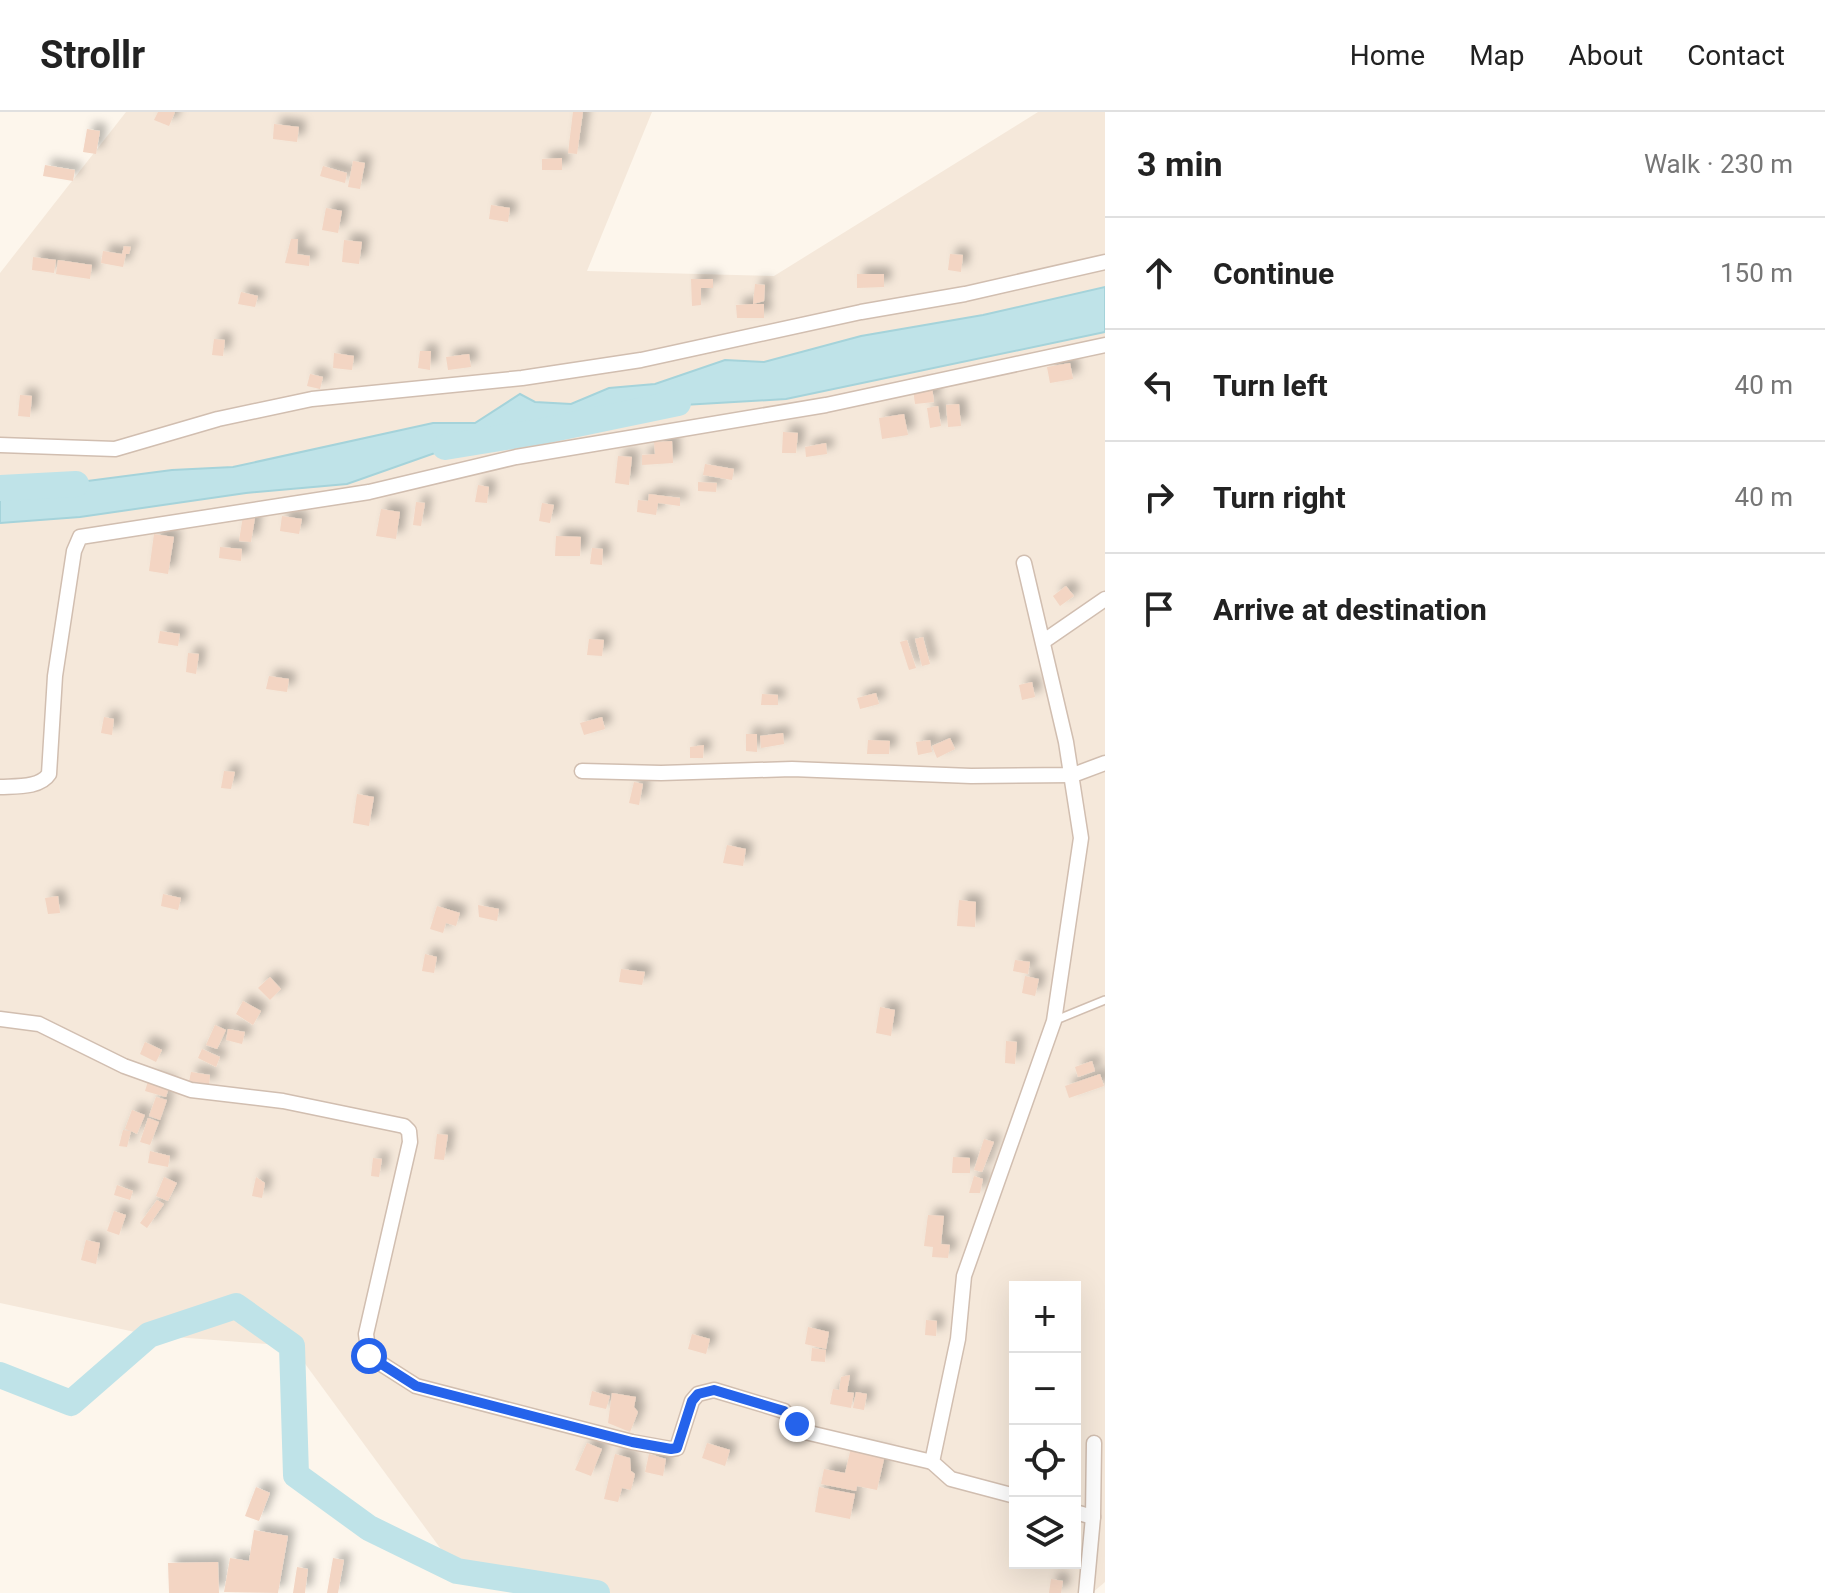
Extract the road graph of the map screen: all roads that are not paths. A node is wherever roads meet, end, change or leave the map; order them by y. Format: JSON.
{"nodes":[{"id":1,"x":1105,"y":262,"type":"edge"},
{"id":2,"x":1105,"y":345,"type":"edge"},
{"id":3,"x":0,"y":445,"type":"edge"},
{"id":4,"x":1024,"y":563,"type":"dead end"},
{"id":5,"x":1105,"y":599,"type":"edge"},
{"id":6,"x":1044,"y":641,"type":"junction"},
{"id":7,"x":1105,"y":763,"type":"edge"},
{"id":8,"x":582,"y":771,"type":"dead end"},
{"id":9,"x":1073,"y":775,"type":"junction"},
{"id":10,"x":0,"y":787,"type":"edge"},
{"id":11,"x":1105,"y":1000,"type":"edge"},
{"id":12,"x":0,"y":1019,"type":"edge"},
{"id":13,"x":1054,"y":1021,"type":"junction"},
{"id":14,"x":1094,"y":1443,"type":"dead end"},
{"id":15,"x":932,"y":1462,"type":"junction"},
{"id":16,"x":1009,"y":1494,"type":"edge"},
{"id":17,"x":1081,"y":1514,"type":"edge"},
{"id":18,"x":1093,"y":1517,"type":"junction"},
{"id":19,"x":1086,"y":1593,"type":"edge"}],
"edges":[{"from":1,"to":3,"type":"street"},
{"from":2,"to":10,"type":"street"},
{"from":4,"to":6,"type":"street"},
{"from":5,"to":6,"type":"street"},
{"from":6,"to":9,"type":"street"},
{"from":7,"to":9,"type":"street"},
{"from":8,"to":9,"type":"street"},
{"from":9,"to":13,"type":"street"},
{"from":11,"to":13,"type":"lane"},
{"from":12,"to":15,"type":"street"},
{"from":13,"to":15,"type":"street"},
{"from":14,"to":18,"type":"street"},
{"from":15,"to":16,"type":"street"},
{"from":17,"to":18,"type":"street"},
{"from":18,"to":19,"type":"street"}]}
